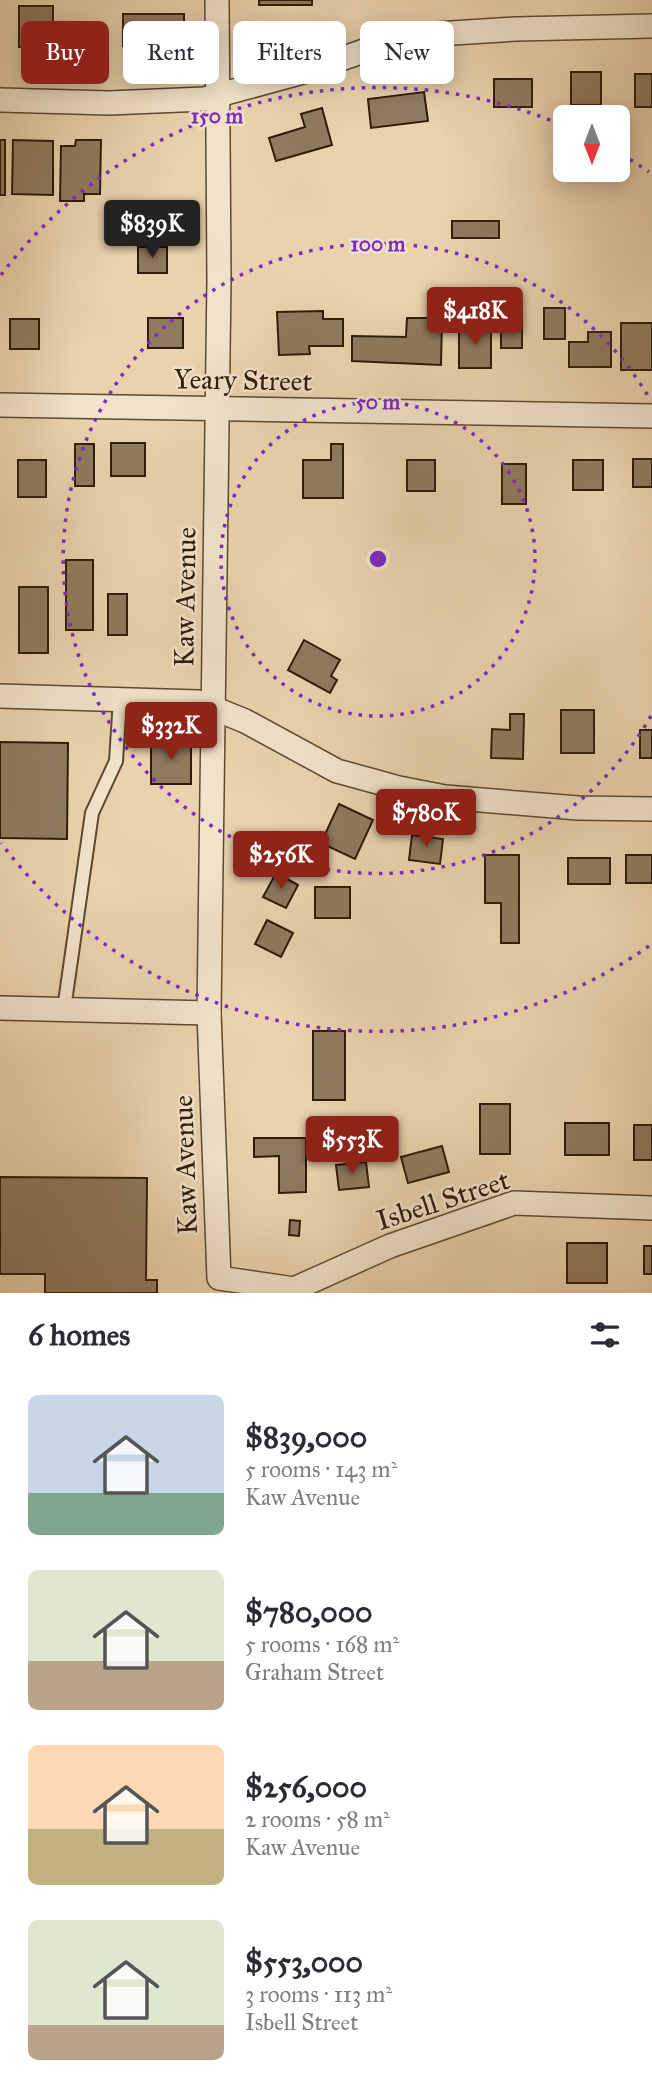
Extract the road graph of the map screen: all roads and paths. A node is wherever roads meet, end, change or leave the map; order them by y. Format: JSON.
{"nodes":[{"id":1,"x":217,"y":0,"type":"edge"},
{"id":2,"x":652,"y":26,"type":"edge"},
{"id":3,"x":217,"y":96,"type":"junction"},
{"id":4,"x":0,"y":100,"type":"edge"},
{"id":5,"x":0,"y":405,"type":"edge"},
{"id":6,"x":218,"y":410,"type":"junction"},
{"id":7,"x":652,"y":416,"type":"edge"},
{"id":8,"x":0,"y":696,"type":"edge"},
{"id":9,"x":120,"y":699,"type":"junction"},
{"id":10,"x":214,"y":707,"type":"junction"},
{"id":11,"x":652,"y":808,"type":"edge"},
{"id":12,"x":0,"y":1008,"type":"edge"},
{"id":13,"x":64,"y":1009,"type":"junction"},
{"id":14,"x":209,"y":1013,"type":"junction"},
{"id":15,"x":652,"y":1208,"type":"edge"},
{"id":16,"x":219,"y":1278,"type":"joint"}],
"edges":[{"from":1,"to":3,"type":"street","name":"Kaw Avenue"},
{"from":2,"to":3,"type":"street"},
{"from":3,"to":4,"type":"street"},
{"from":3,"to":6,"type":"street","name":"Kaw Avenue"},
{"from":5,"to":6,"type":"street","name":"Yeary Street"},
{"from":6,"to":7,"type":"street","name":"Yeary Street"},
{"from":6,"to":10,"type":"street","name":"Kaw Avenue"},
{"from":8,"to":9,"type":"street"},
{"from":9,"to":10,"type":"street"},
{"from":9,"to":13,"type":"lane"},
{"from":10,"to":11,"type":"street"},
{"from":10,"to":14,"type":"street","name":"Kaw Avenue"},
{"from":12,"to":13,"type":"street"},
{"from":13,"to":14,"type":"street"},
{"from":14,"to":16,"type":"street","name":"Kaw Avenue"},
{"from":15,"to":16,"type":"street","name":"Isbell Street"}]}
